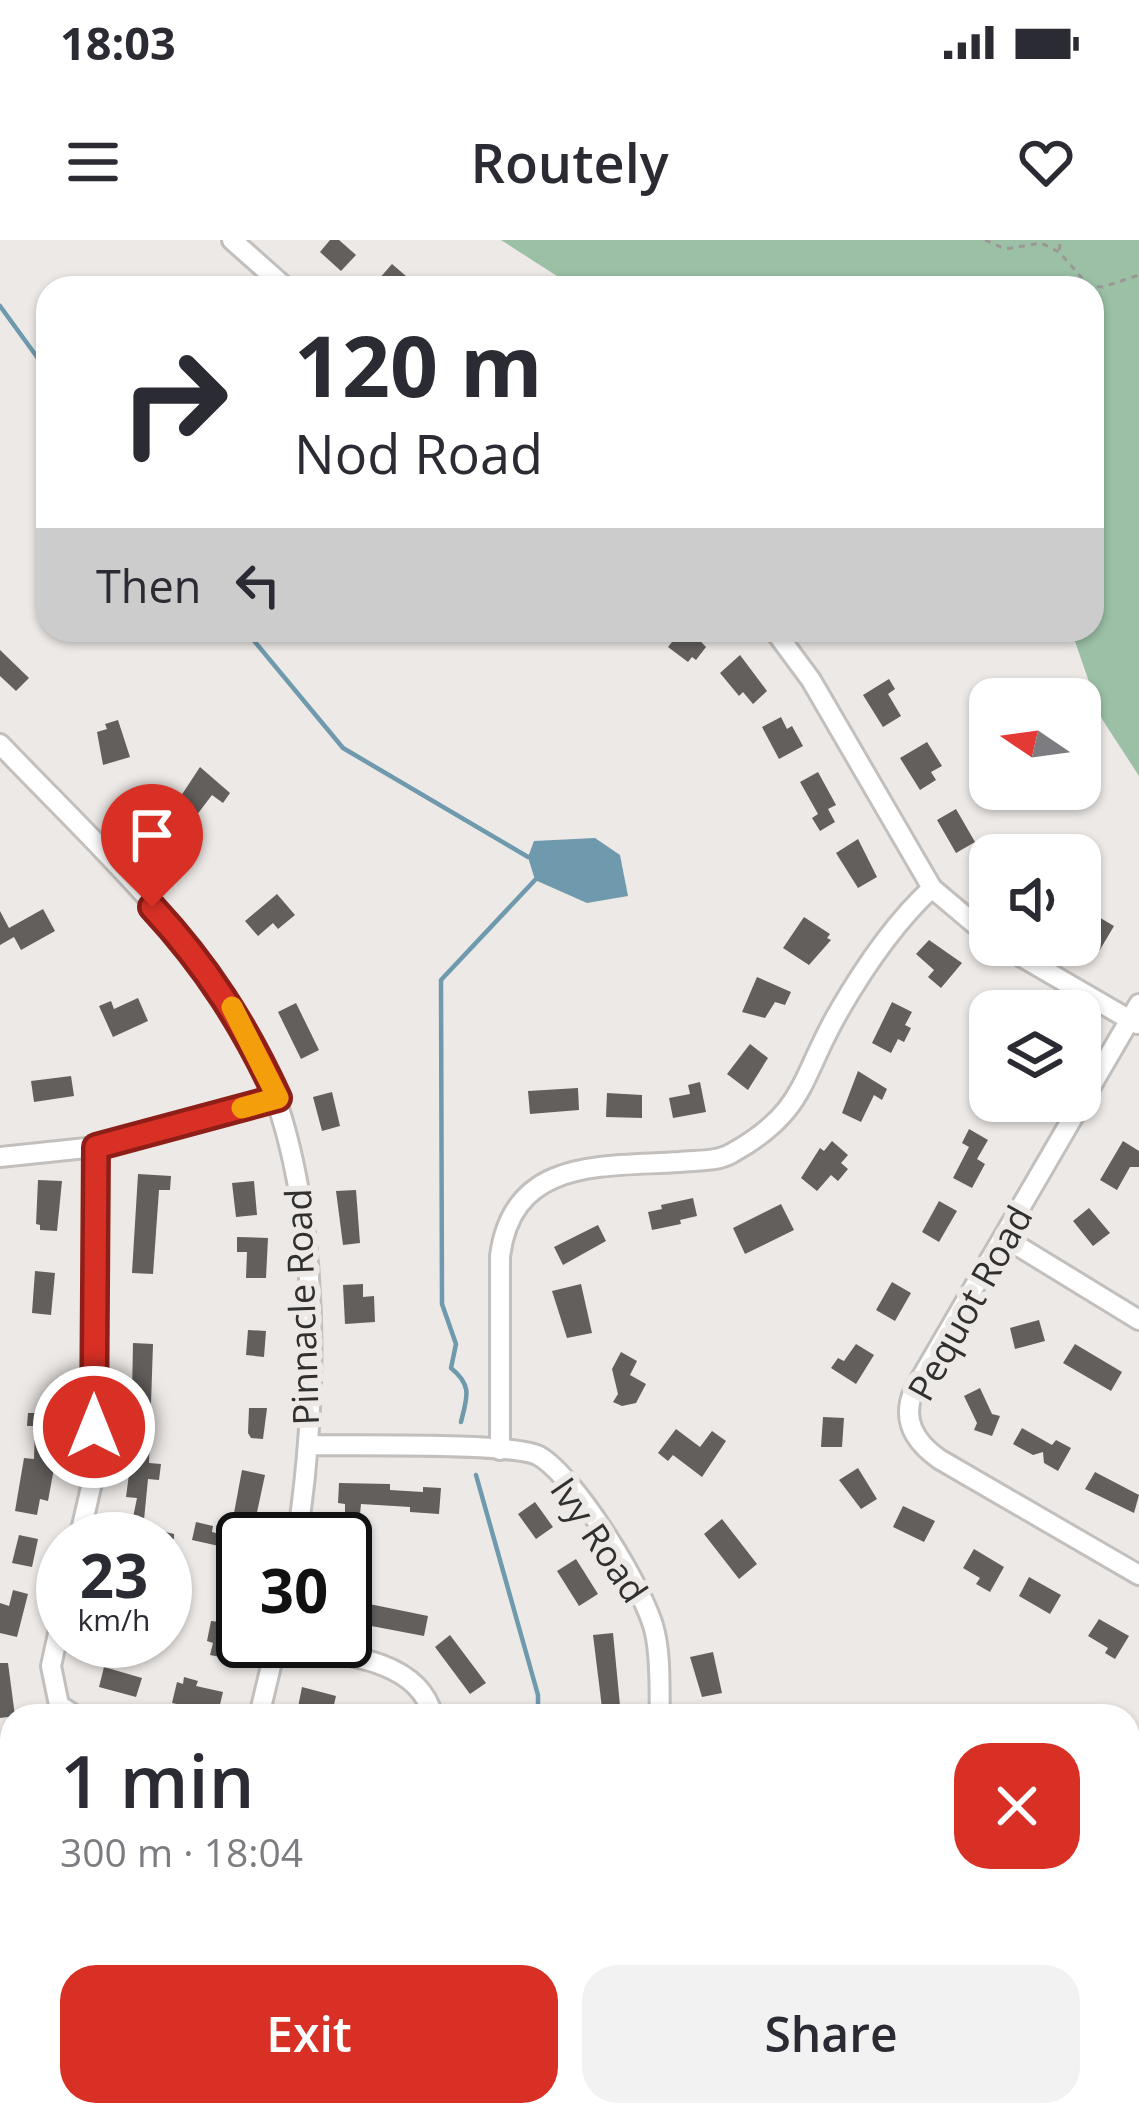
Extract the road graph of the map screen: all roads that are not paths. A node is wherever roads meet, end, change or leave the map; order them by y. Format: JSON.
{"nodes":[{"id":1,"x":232,"y":240,"type":"edge"},
{"id":2,"x":272,"y":276,"type":"edge"},
{"id":3,"x":783,"y":642,"type":"edge"},
{"id":4,"x":0,"y":744,"type":"edge"},
{"id":5,"x":932,"y":888,"type":"junction"},
{"id":6,"x":969,"y":920,"type":"edge"},
{"id":7,"x":1040,"y":966,"type":"edge"},
{"id":8,"x":1136,"y":1017,"type":"edge"},
{"id":9,"x":278,"y":1098,"type":"junction"},
{"id":10,"x":96,"y":1147,"type":"junction"},
{"id":11,"x":0,"y":1157,"type":"edge"},
{"id":12,"x":1005,"y":1238,"type":"junction"},
{"id":13,"x":1139,"y":1320,"type":"edge"},
{"id":14,"x":308,"y":1445,"type":"junction"},
{"id":15,"x":500,"y":1450,"type":"junction"},
{"id":16,"x":85,"y":1512,"type":"edge"},
{"id":17,"x":300,"y":1512,"type":"edge"},
{"id":18,"x":1139,"y":1575,"type":"edge"},
{"id":19,"x":372,"y":1662,"type":"edge"},
{"id":20,"x":51,"y":1668,"type":"edge"},
{"id":21,"x":270,"y":1668,"type":"edge"},
{"id":22,"x":59,"y":1704,"type":"edge"},
{"id":23,"x":262,"y":1704,"type":"edge"},
{"id":24,"x":429,"y":1704,"type":"edge"},
{"id":25,"x":659,"y":1704,"type":"edge"}],
"edges":[{"from":1,"to":2,"type":"street"},
{"from":3,"to":5,"type":"street"},
{"from":4,"to":9,"type":"street","name":"Pinnacle Road"},
{"from":5,"to":6,"type":"street"},
{"from":5,"to":15,"type":"street"},
{"from":7,"to":8,"type":"street"},
{"from":8,"to":12,"type":"street","name":"Pequot Road"},
{"from":9,"to":10,"type":"street"},
{"from":9,"to":14,"type":"street","name":"Pinnacle Road"},
{"from":10,"to":11,"type":"street"},
{"from":10,"to":16,"type":"street"},
{"from":12,"to":13,"type":"street"},
{"from":12,"to":18,"type":"street","name":"Pequot Road"},
{"from":14,"to":15,"type":"street","name":"Ivy Road"},
{"from":14,"to":17,"type":"street","name":"Pinnacle Road"},
{"from":15,"to":25,"type":"street","name":"Ivy Road"},
{"from":19,"to":24,"type":"street"},
{"from":20,"to":22,"type":"street"},
{"from":21,"to":23,"type":"street"}]}
